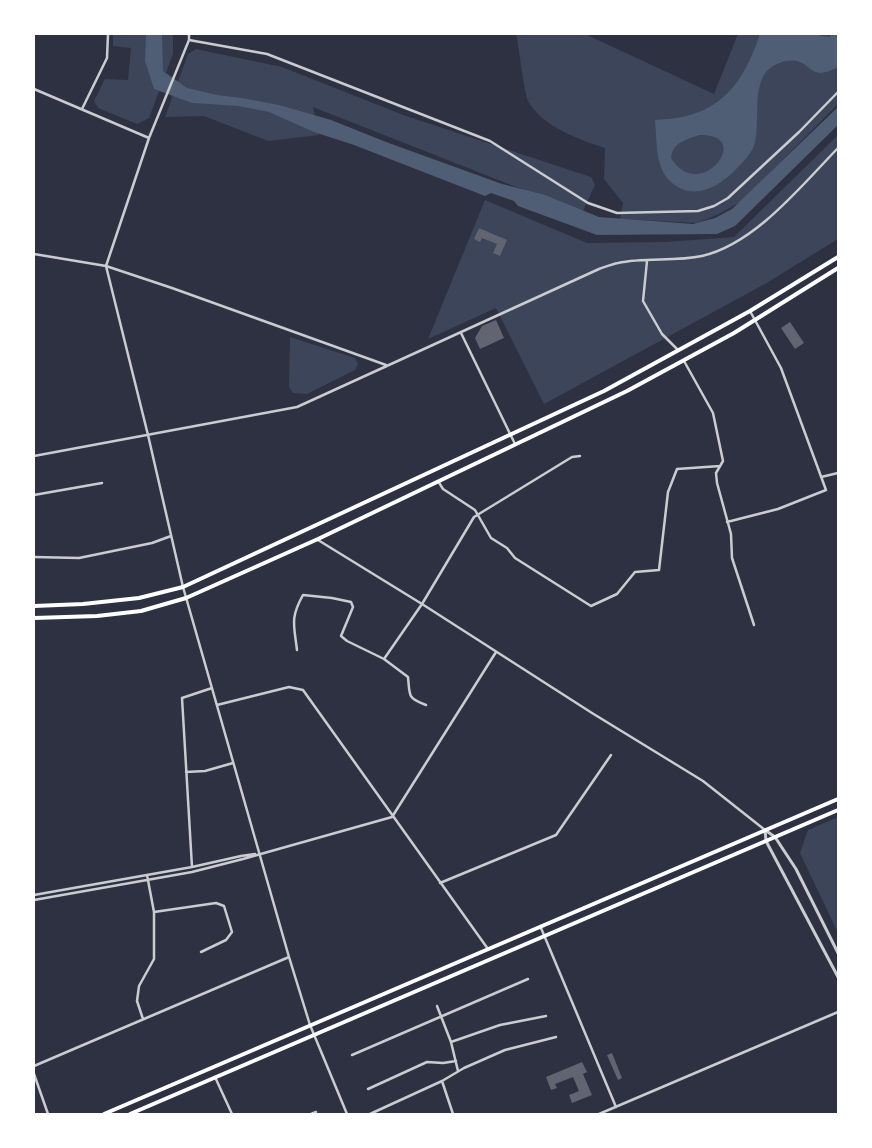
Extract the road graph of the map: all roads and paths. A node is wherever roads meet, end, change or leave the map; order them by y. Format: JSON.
{"nodes":[{"id":1,"x":108,"y":34,"type":"edge"},
{"id":2,"x":189,"y":34,"type":"edge"},
{"id":3,"x":189,"y":40,"type":"junction"},
{"id":4,"x":34,"y":89,"type":"edge"},
{"id":5,"x":838,"y":92,"type":"edge"},
{"id":6,"x":82,"y":109,"type":"junction"},
{"id":7,"x":149,"y":138,"type":"junction"},
{"id":8,"x":838,"y":148,"type":"edge"},
{"id":9,"x":34,"y":254,"type":"edge"},
{"id":10,"x":838,"y":258,"type":"edge"},
{"id":11,"x":647,"y":261,"type":"junction"},
{"id":12,"x":106,"y":266,"type":"junction"},
{"id":13,"x":838,"y":268,"type":"edge"},
{"id":14,"x":750,"y":312,"type":"junction"},
{"id":15,"x":755,"y":319,"type":"junction"},
{"id":16,"x":461,"y":333,"type":"junction"},
{"id":17,"x":679,"y":352,"type":"junction"},
{"id":18,"x":684,"y":361,"type":"junction"},
{"id":19,"x":386,"y":365,"type":"junction"},
{"id":20,"x":148,"y":434,"type":"junction"},
{"id":21,"x":510,"y":435,"type":"junction"},
{"id":22,"x":516,"y":446,"type":"junction"},
{"id":23,"x":34,"y":456,"type":"edge"},
{"id":24,"x":580,"y":456,"type":"dead end"},
{"id":25,"x":720,"y":466,"type":"junction"},
{"id":26,"x":838,"y":473,"type":"edge"},
{"id":27,"x":821,"y":477,"type":"junction"},
{"id":28,"x":438,"y":481,"type":"junction"},
{"id":29,"x":102,"y":483,"type":"dead end"},
{"id":30,"x":34,"y":495,"type":"edge"},
{"id":31,"x":478,"y":515,"type":"junction"},
{"id":32,"x":728,"y":522,"type":"junction"},
{"id":33,"x":171,"y":536,"type":"junction"},
{"id":34,"x":318,"y":539,"type":"junction"},
{"id":35,"x":34,"y":557,"type":"edge"},
{"id":36,"x":183,"y":587,"type":"junction"},
{"id":37,"x":186,"y":598,"type":"junction"},
{"id":38,"x":422,"y":604,"type":"junction"},
{"id":39,"x":34,"y":606,"type":"edge"},
{"id":40,"x":34,"y":618,"type":"edge"},
{"id":41,"x":754,"y":625,"type":"dead end"},
{"id":42,"x":296,"y":650,"type":"dead end"},
{"id":43,"x":496,"y":652,"type":"junction"},
{"id":44,"x":384,"y":659,"type":"junction"},
{"id":45,"x":212,"y":688,"type":"junction"},
{"id":46,"x":217,"y":705,"type":"junction"},
{"id":47,"x":426,"y":705,"type":"dead end"},
{"id":48,"x":611,"y":754,"type":"dead end"},
{"id":49,"x":234,"y":762,"type":"junction"},
{"id":50,"x":186,"y":772,"type":"junction"},
{"id":51,"x":838,"y":799,"type":"edge"},
{"id":52,"x":838,"y":810,"type":"edge"},
{"id":53,"x":392,"y":817,"type":"junction"},
{"id":54,"x":765,"y":830,"type":"junction"},
{"id":55,"x":775,"y":837,"type":"junction"},
{"id":56,"x":766,"y":841,"type":"junction"},
{"id":57,"x":259,"y":854,"type":"junction"},
{"id":58,"x":192,"y":867,"type":"junction"},
{"id":59,"x":147,"y":875,"type":"junction"},
{"id":60,"x":148,"y":880,"type":"junction"},
{"id":61,"x":440,"y":882,"type":"junction"},
{"id":62,"x":34,"y":894,"type":"edge"},
{"id":63,"x":34,"y":900,"type":"edge"},
{"id":64,"x":154,"y":912,"type":"junction"},
{"id":65,"x":541,"y":928,"type":"junction"},
{"id":66,"x":544,"y":936,"type":"junction"},
{"id":67,"x":488,"y":949,"type":"junction"},
{"id":68,"x":202,"y":952,"type":"dead end"},
{"id":69,"x":838,"y":953,"type":"edge"},
{"id":70,"x":289,"y":957,"type":"junction"},
{"id":71,"x":838,"y":976,"type":"edge"},
{"id":72,"x":528,"y":979,"type":"dead end"},
{"id":73,"x":437,"y":1006,"type":"dead end"},
{"id":74,"x":838,"y":1012,"type":"edge"},
{"id":75,"x":546,"y":1016,"type":"dead end"},
{"id":76,"x":441,"y":1017,"type":"junction"},
{"id":77,"x":143,"y":1019,"type":"junction"},
{"id":78,"x":310,"y":1025,"type":"junction"},
{"id":79,"x":314,"y":1035,"type":"junction"},
{"id":80,"x":556,"y":1037,"type":"dead end"},
{"id":81,"x":451,"y":1042,"type":"junction"},
{"id":82,"x":352,"y":1055,"type":"dead end"},
{"id":83,"x":456,"y":1061,"type":"junction"},
{"id":84,"x":34,"y":1066,"type":"edge"},
{"id":85,"x":458,"y":1072,"type":"junction"},
{"id":86,"x":34,"y":1074,"type":"edge"},
{"id":87,"x":216,"y":1077,"type":"junction"},
{"id":88,"x":442,"y":1081,"type":"junction"},
{"id":89,"x":368,"y":1089,"type":"dead end"},
{"id":90,"x":616,"y":1107,"type":"junction"},
{"id":91,"x":316,"y":1112,"type":"dead end"},
{"id":92,"x":48,"y":1114,"type":"edge"},
{"id":93,"x":104,"y":1114,"type":"edge"},
{"id":94,"x":130,"y":1114,"type":"edge"},
{"id":95,"x":232,"y":1114,"type":"edge"},
{"id":96,"x":311,"y":1114,"type":"edge"},
{"id":97,"x":347,"y":1114,"type":"edge"},
{"id":98,"x":370,"y":1114,"type":"edge"},
{"id":99,"x":453,"y":1114,"type":"edge"},
{"id":100,"x":599,"y":1114,"type":"edge"}],
"edges":[{"from":1,"to":6,"type":"street"},
{"from":2,"to":3,"type":"street"},
{"from":3,"to":5,"type":"street"},
{"from":3,"to":7,"type":"street"},
{"from":4,"to":6,"type":"street"},
{"from":6,"to":7,"type":"street"},
{"from":7,"to":12,"type":"street"},
{"from":8,"to":11,"type":"street"},
{"from":9,"to":12,"type":"street"},
{"from":10,"to":14,"type":"main road"},
{"from":11,"to":16,"type":"street"},
{"from":11,"to":17,"type":"street"},
{"from":12,"to":19,"type":"street"},
{"from":12,"to":20,"type":"street"},
{"from":13,"to":15,"type":"main road"},
{"from":14,"to":15,"type":"street"},
{"from":14,"to":17,"type":"main road"},
{"from":15,"to":18,"type":"main road"},
{"from":15,"to":27,"type":"street"},
{"from":16,"to":19,"type":"street"},
{"from":16,"to":21,"type":"street"},
{"from":17,"to":21,"type":"main road"},
{"from":18,"to":22,"type":"main road"},
{"from":18,"to":25,"type":"street"},
{"from":19,"to":20,"type":"street"},
{"from":20,"to":23,"type":"street"},
{"from":20,"to":33,"type":"street"},
{"from":21,"to":22,"type":"street"},
{"from":21,"to":36,"type":"main road"},
{"from":22,"to":28,"type":"main road"},
{"from":24,"to":31,"type":"street"},
{"from":25,"to":31,"type":"street"},
{"from":25,"to":32,"type":"street"},
{"from":26,"to":27,"type":"street"},
{"from":27,"to":32,"type":"street"},
{"from":28,"to":31,"type":"street"},
{"from":28,"to":34,"type":"main road"},
{"from":29,"to":30,"type":"street"},
{"from":31,"to":38,"type":"street"},
{"from":32,"to":41,"type":"street"},
{"from":33,"to":35,"type":"street"},
{"from":33,"to":36,"type":"street"},
{"from":34,"to":37,"type":"main road"},
{"from":34,"to":38,"type":"street"},
{"from":36,"to":37,"type":"street"},
{"from":36,"to":39,"type":"main road"},
{"from":37,"to":40,"type":"main road"},
{"from":37,"to":45,"type":"street"},
{"from":38,"to":43,"type":"street"},
{"from":38,"to":44,"type":"street"},
{"from":42,"to":44,"type":"street"},
{"from":43,"to":53,"type":"street"},
{"from":43,"to":54,"type":"street"},
{"from":44,"to":47,"type":"street"},
{"from":45,"to":46,"type":"street"},
{"from":45,"to":50,"type":"street"},
{"from":46,"to":49,"type":"street"},
{"from":46,"to":53,"type":"street"},
{"from":48,"to":61,"type":"street"},
{"from":49,"to":50,"type":"street"},
{"from":49,"to":57,"type":"street"},
{"from":50,"to":58,"type":"street"},
{"from":51,"to":54,"type":"main road"},
{"from":52,"to":55,"type":"main road"},
{"from":53,"to":57,"type":"street"},
{"from":53,"to":61,"type":"street"},
{"from":54,"to":55,"type":"street"},
{"from":54,"to":56,"type":"street"},
{"from":54,"to":65,"type":"main road"},
{"from":55,"to":56,"type":"main road"},
{"from":55,"to":69,"type":"street"},
{"from":56,"to":66,"type":"main road"},
{"from":56,"to":71,"type":"street"},
{"from":57,"to":58,"type":"street"},
{"from":57,"to":60,"type":"street"},
{"from":57,"to":70,"type":"street"},
{"from":58,"to":59,"type":"street"},
{"from":59,"to":60,"type":"street"},
{"from":59,"to":62,"type":"street"},
{"from":60,"to":63,"type":"street"},
{"from":60,"to":64,"type":"street"},
{"from":61,"to":67,"type":"street"},
{"from":64,"to":68,"type":"street"},
{"from":64,"to":77,"type":"street"},
{"from":65,"to":66,"type":"street"},
{"from":65,"to":67,"type":"main road"},
{"from":66,"to":79,"type":"main road"},
{"from":66,"to":90,"type":"street"},
{"from":67,"to":78,"type":"main road"},
{"from":70,"to":77,"type":"street"},
{"from":70,"to":78,"type":"street"},
{"from":72,"to":76,"type":"street"},
{"from":73,"to":76,"type":"street"},
{"from":74,"to":90,"type":"street"},
{"from":75,"to":81,"type":"street"},
{"from":76,"to":81,"type":"street"},
{"from":76,"to":82,"type":"street"},
{"from":77,"to":84,"type":"street"},
{"from":78,"to":79,"type":"street"},
{"from":78,"to":93,"type":"main road"},
{"from":79,"to":87,"type":"main road"},
{"from":79,"to":97,"type":"street"},
{"from":80,"to":85,"type":"street"},
{"from":81,"to":83,"type":"street"},
{"from":83,"to":85,"type":"street"},
{"from":83,"to":89,"type":"street"},
{"from":85,"to":88,"type":"street"},
{"from":86,"to":92,"type":"street"},
{"from":87,"to":94,"type":"main road"},
{"from":87,"to":95,"type":"street"},
{"from":88,"to":98,"type":"street"},
{"from":88,"to":99,"type":"street"},
{"from":90,"to":100,"type":"street"},
{"from":91,"to":96,"type":"street"}]}
